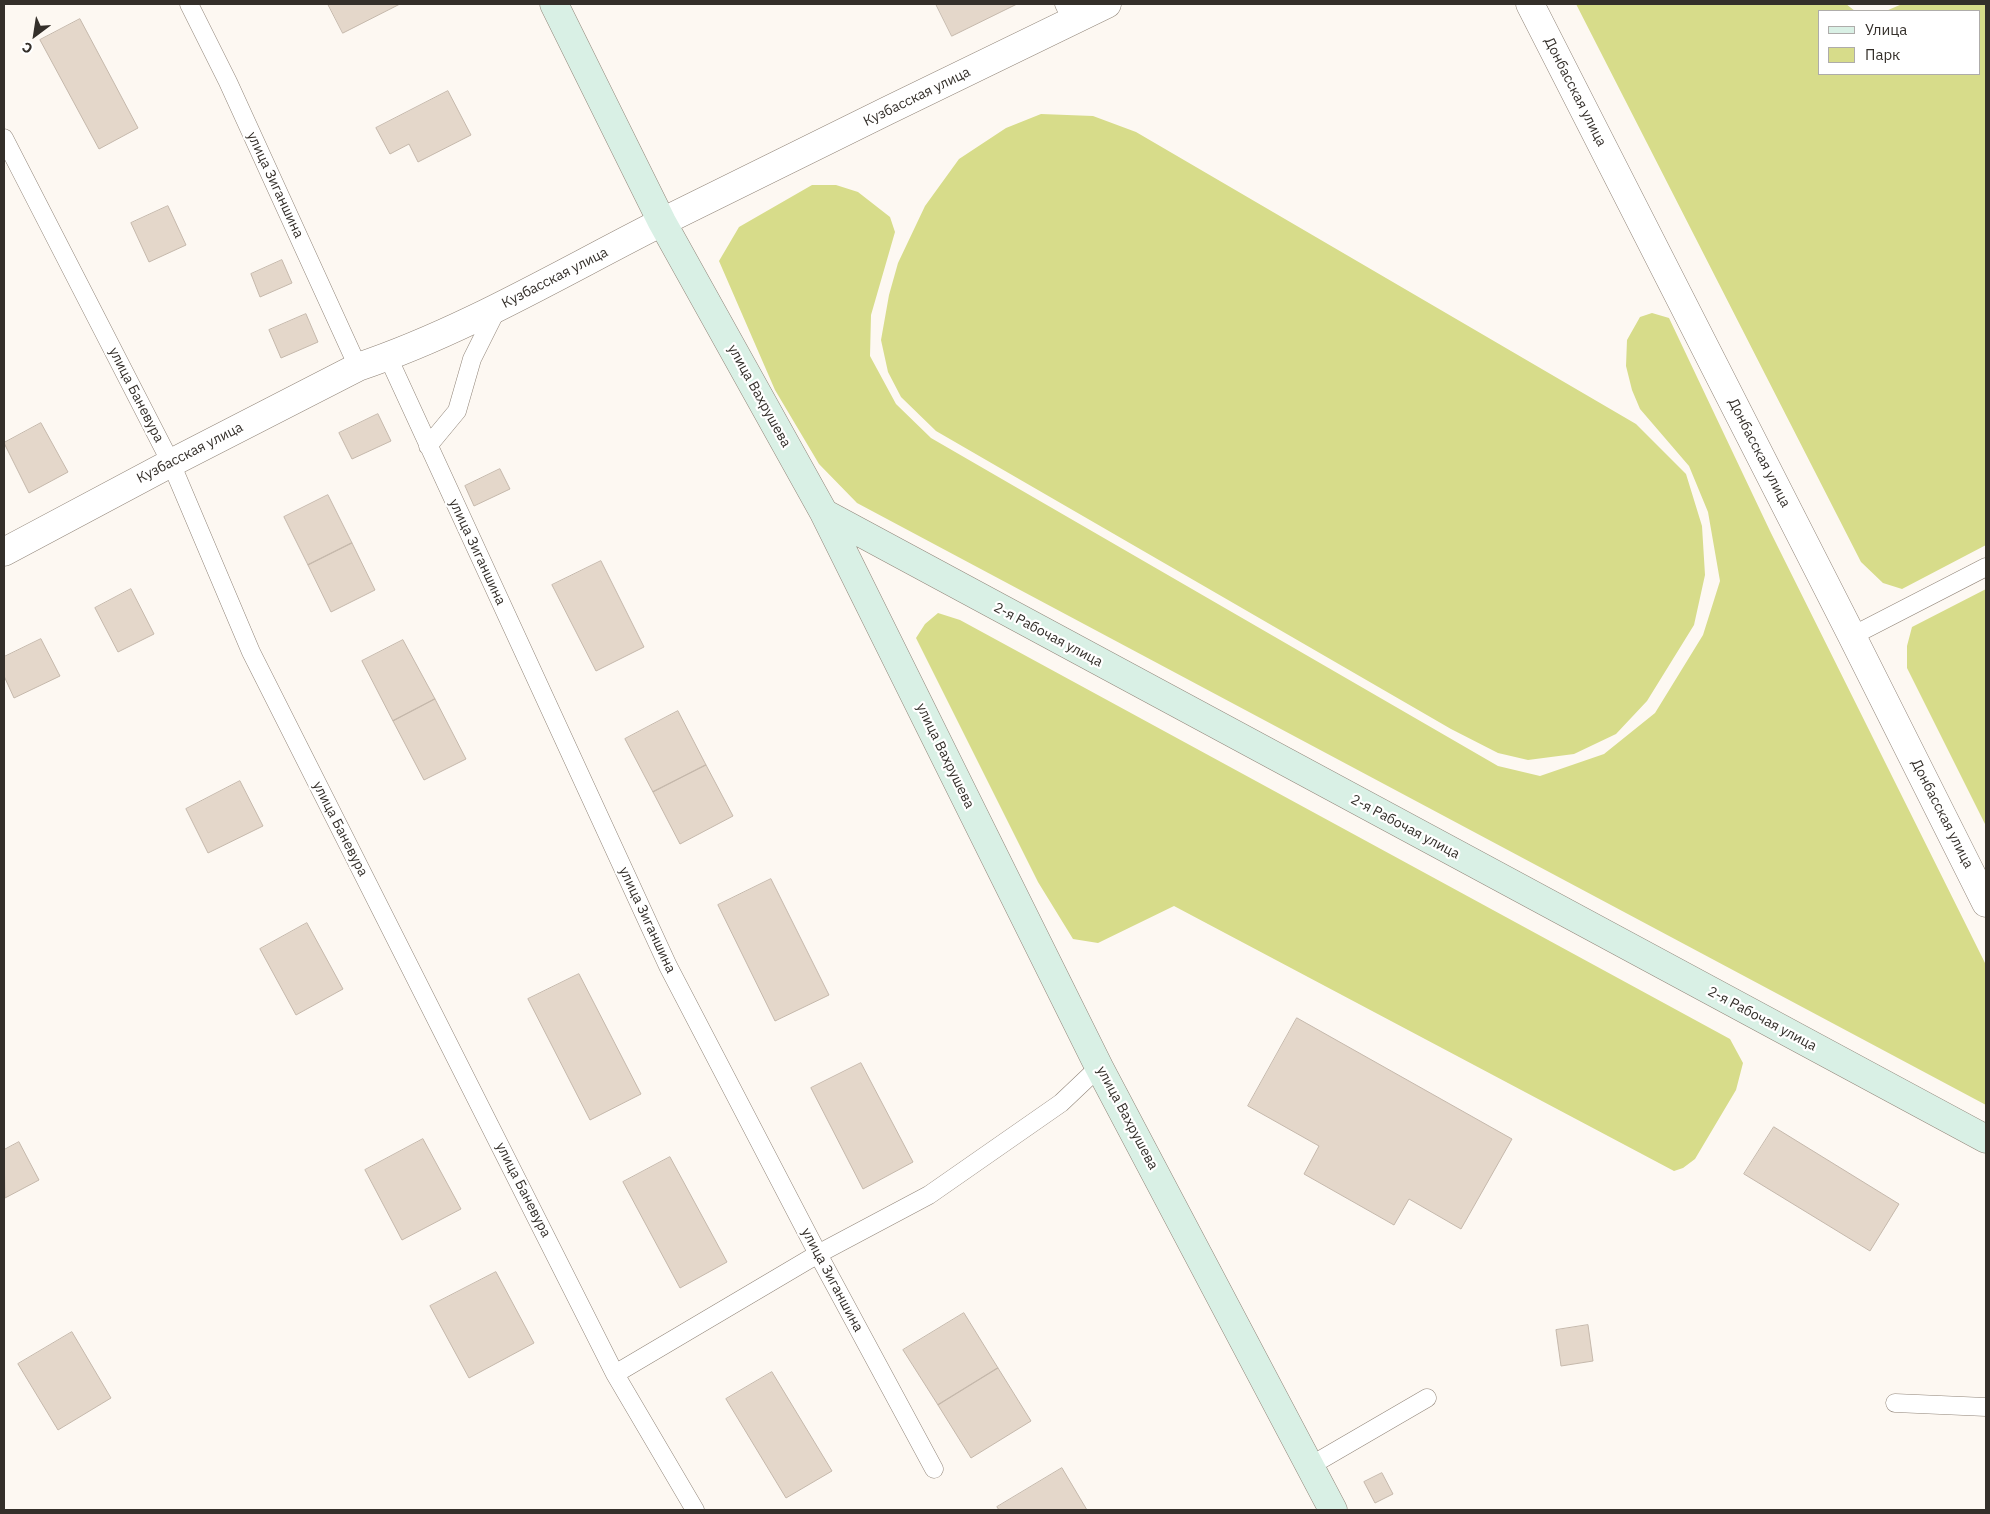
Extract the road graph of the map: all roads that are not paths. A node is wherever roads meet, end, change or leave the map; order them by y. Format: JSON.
{"nodes":[{"id":1,"x":189,"y":4,"type":"edge"},
{"id":2,"x":554,"y":4,"type":"edge"},
{"id":3,"x":1107,"y":4,"type":"edge"},
{"id":4,"x":1530,"y":4,"type":"edge"},
{"id":5,"x":1068,"y":12,"type":"edge"},
{"id":6,"x":4,"y":138,"type":"edge"},
{"id":7,"x":662,"y":222,"type":"junction"},
{"id":8,"x":498,"y":307,"type":"junction"},
{"id":9,"x":388,"y":357,"type":"junction"},
{"id":10,"x":358,"y":367,"type":"junction"},
{"id":11,"x":428,"y":446,"type":"junction"},
{"id":12,"x":171,"y":462,"type":"junction"},
{"id":13,"x":824,"y":513,"type":"junction"},
{"id":14,"x":4,"y":552,"type":"edge"},
{"id":15,"x":1986,"y":567,"type":"edge"},
{"id":16,"x":1852,"y":636,"type":"junction"},
{"id":17,"x":1986,"y":903,"type":"edge"},
{"id":18,"x":1100,"y":1067,"type":"junction"},
{"id":19,"x":1986,"y":1139,"type":"edge"},
{"id":20,"x":818,"y":1254,"type":"junction"},
{"id":21,"x":615,"y":1374,"type":"junction"},
{"id":22,"x":1428,"y":1398,"type":"dead end"},
{"id":23,"x":1895,"y":1403,"type":"dead end"},
{"id":24,"x":1986,"y":1407,"type":"edge"},
{"id":25,"x":1310,"y":1466,"type":"junction"},
{"id":26,"x":934,"y":1469,"type":"dead end"},
{"id":27,"x":695,"y":1510,"type":"edge"},
{"id":28,"x":1333,"y":1510,"type":"edge"}],
"edges":[{"from":1,"to":10,"type":"lane","name":"улица Зиганшина"},
{"from":2,"to":7,"type":"main road","name":"улица Вахрушева"},
{"from":3,"to":5,"type":"street","name":"Кузбасская улица"},
{"from":4,"to":16,"type":"street","name":"Донбасская улица"},
{"from":5,"to":7,"type":"street","name":"Кузбасская улица"},
{"from":6,"to":12,"type":"lane","name":"улица Баневура"},
{"from":7,"to":8,"type":"street","name":"Кузбасская улица"},
{"from":7,"to":13,"type":"main road","name":"улица Вахрушева"},
{"from":8,"to":9,"type":"street","name":"Кузбасская улица"},
{"from":8,"to":11,"type":"lane"},
{"from":9,"to":10,"type":"street","name":"Кузбасская улица"},
{"from":9,"to":11,"type":"lane","name":"улица Зиганшина"},
{"from":10,"to":12,"type":"street","name":"Кузбасская улица"},
{"from":11,"to":20,"type":"lane","name":"улица Зиганшина"},
{"from":12,"to":14,"type":"street","name":"Кузбасская улица"},
{"from":12,"to":21,"type":"lane","name":"улица Баневура"},
{"from":13,"to":18,"type":"main road","name":"улица Вахрушева"},
{"from":13,"to":19,"type":"main road","name":"2-я Рабочая улица"},
{"from":15,"to":16,"type":"lane"},
{"from":16,"to":17,"type":"street","name":"Донбасская улица"},
{"from":18,"to":20,"type":"lane"},
{"from":18,"to":25,"type":"main road","name":"улица Вахрушева"},
{"from":20,"to":21,"type":"lane"},
{"from":20,"to":26,"type":"lane","name":"улица Зиганшина"},
{"from":21,"to":27,"type":"lane","name":"улица Баневура"},
{"from":22,"to":25,"type":"lane"},
{"from":23,"to":24,"type":"lane"},
{"from":25,"to":28,"type":"main road","name":"улица Вахрушева"}]}
